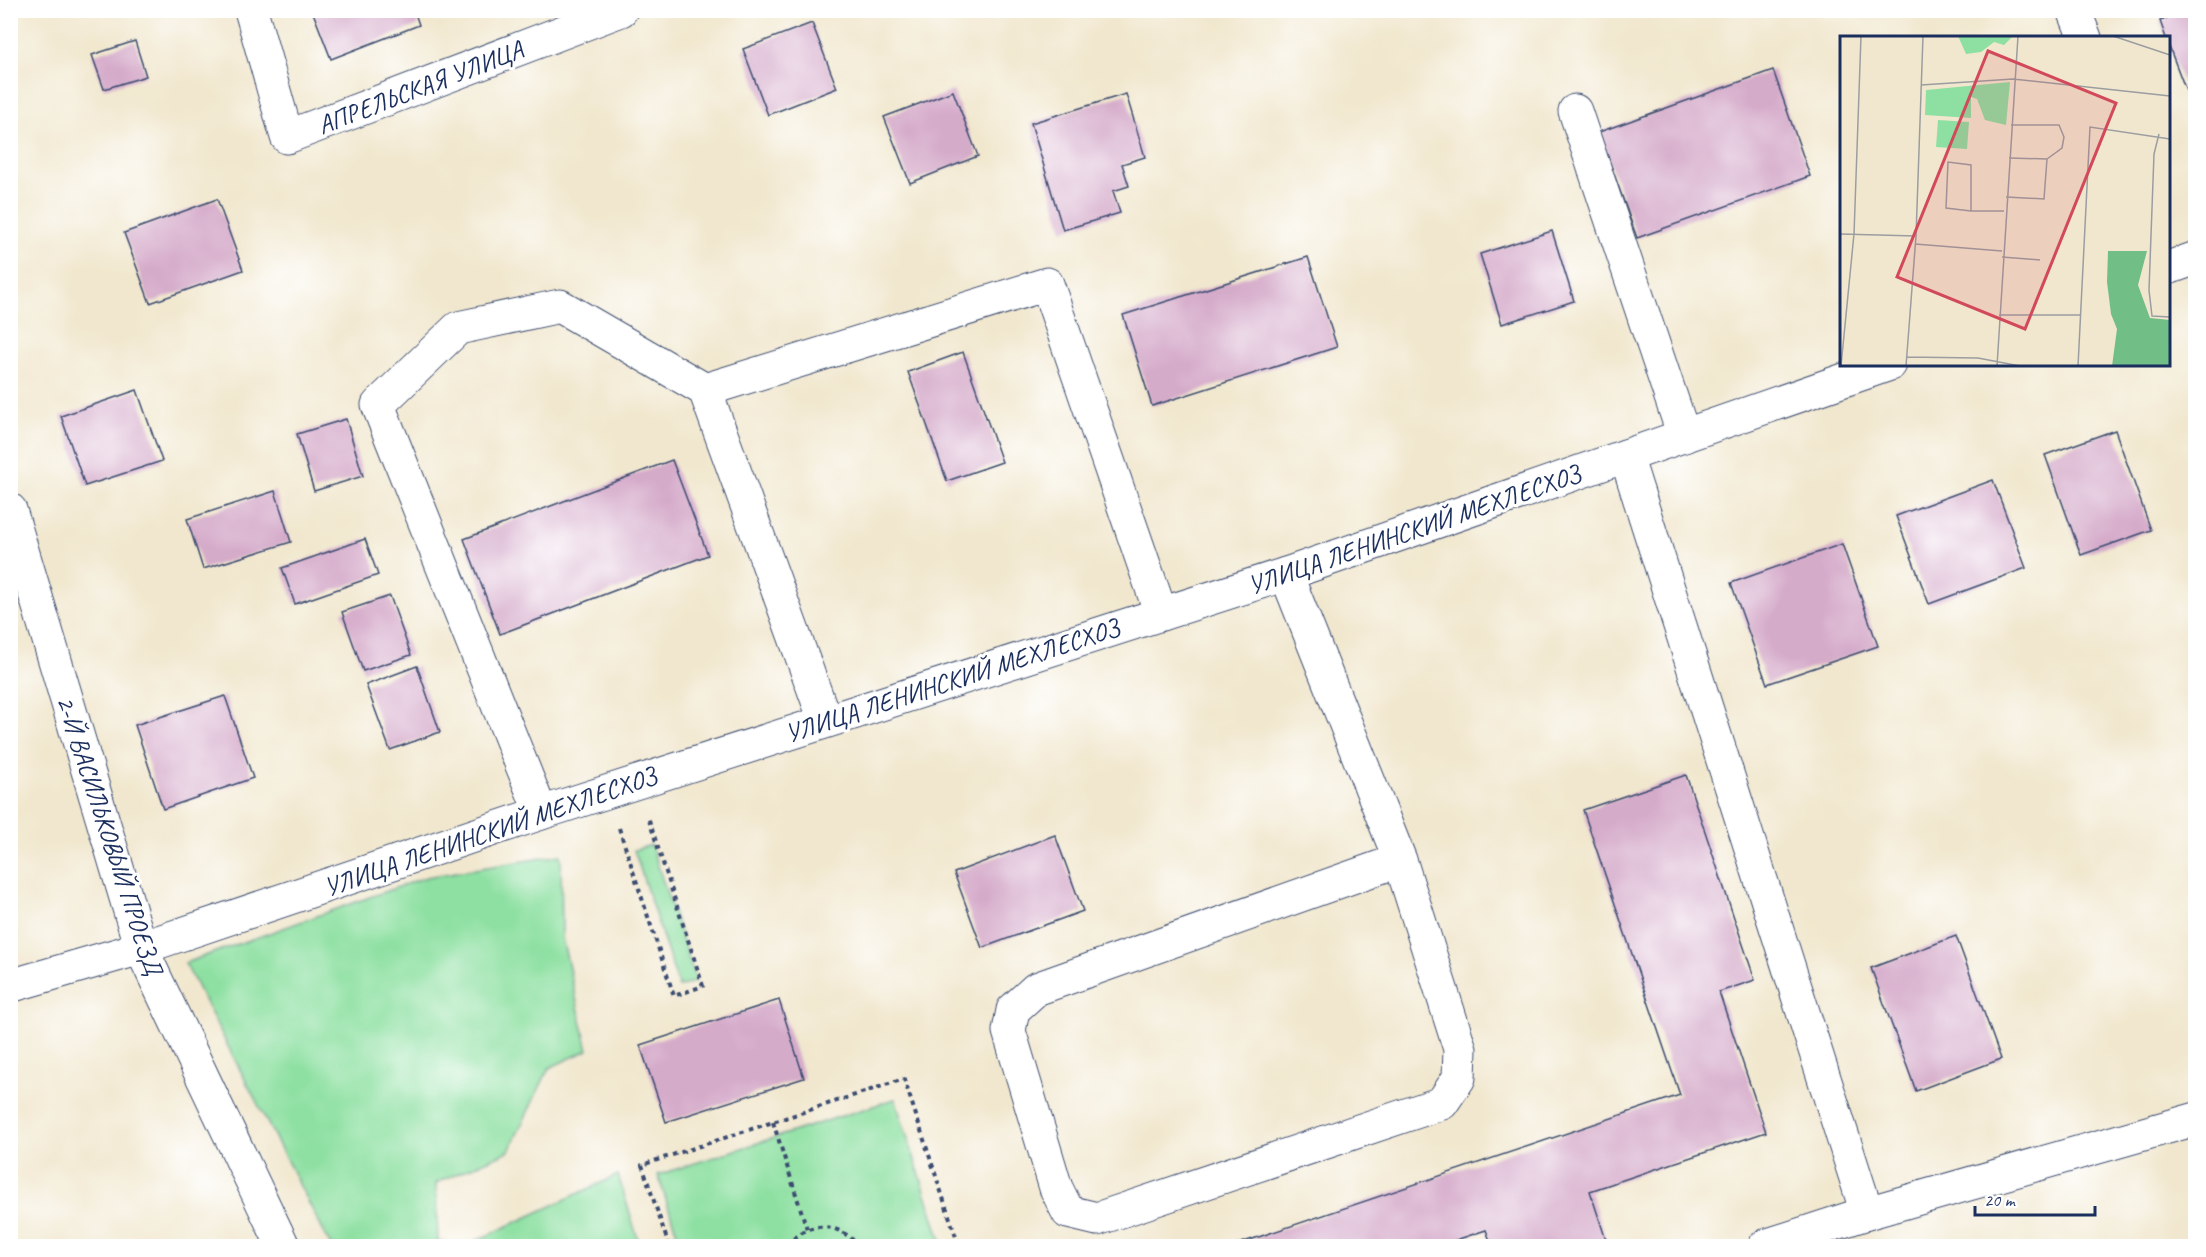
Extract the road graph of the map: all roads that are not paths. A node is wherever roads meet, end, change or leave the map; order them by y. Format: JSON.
{"nodes":[{"id":1,"x":251,"y":10,"type":"edge"},
{"id":2,"x":621,"y":10,"type":"edge"},
{"id":3,"x":2074,"y":10,"type":"edge"},
{"id":4,"x":2084,"y":36,"type":"edge"},
{"id":5,"x":1575,"y":111,"type":"dead end"},
{"id":6,"x":1884,"y":366,"type":"edge"},
{"id":7,"x":705,"y":390,"type":"junction"},
{"id":8,"x":1684,"y":436,"type":"junction"},
{"id":9,"x":1626,"y":456,"type":"junction"},
{"id":10,"x":10,"y":510,"type":"edge"},
{"id":11,"x":1286,"y":574,"type":"junction"},
{"id":12,"x":1161,"y":614,"type":"junction"},
{"id":13,"x":825,"y":720,"type":"junction"},
{"id":14,"x":541,"y":813,"type":"junction"},
{"id":15,"x":1400,"y":860,"type":"junction"},
{"id":16,"x":141,"y":948,"type":"junction"},
{"id":17,"x":10,"y":986,"type":"edge"},
{"id":18,"x":2196,"y":1119,"type":"edge"},
{"id":19,"x":1867,"y":1213,"type":"junction"},
{"id":20,"x":1803,"y":1240,"type":"edge"},
{"id":21,"x":283,"y":1246,"type":"edge"},
{"id":22,"x":1765,"y":1246,"type":"edge"}],
"edges":[{"from":1,"to":2,"type":"street","name":"АПРЕЛЬСКАЯ УЛИЦА"},
{"from":3,"to":4,"type":"street"},
{"from":5,"to":8,"type":"street"},
{"from":6,"to":8,"type":"street","name":"УЛИЦА ЛЕНИНСКИЙ МЕХЛЕСХОЗ"},
{"from":7,"to":12,"type":"street"},
{"from":7,"to":13,"type":"street"},
{"from":7,"to":14,"type":"street"},
{"from":8,"to":9,"type":"street","name":"УЛИЦА ЛЕНИНСКИЙ МЕХЛЕСХОЗ"},
{"from":9,"to":11,"type":"street","name":"УЛИЦА ЛЕНИНСКИЙ МЕХЛЕСХОЗ"},
{"from":9,"to":19,"type":"street"},
{"from":10,"to":16,"type":"street","name":"2-Й ВАСИЛЬКОВЫЙ ПРОЕЗД"},
{"from":11,"to":12,"type":"street","name":"УЛИЦА ЛЕНИНСКИЙ МЕХЛЕСХОЗ"},
{"from":11,"to":15,"type":"street"},
{"from":12,"to":13,"type":"street","name":"УЛИЦА ЛЕНИНСКИЙ МЕХЛЕСХОЗ"},
{"from":13,"to":14,"type":"street","name":"УЛИЦА ЛЕНИНСКИЙ МЕХЛЕСХОЗ"},
{"from":14,"to":16,"type":"street","name":"УЛИЦА ЛЕНИНСКИЙ МЕХЛЕСХОЗ"},
{"from":15,"to":15,"type":"street"},
{"from":16,"to":17,"type":"street","name":"УЛИЦА ЛЕНИНСКИЙ МЕХЛЕСХОЗ"},
{"from":16,"to":21,"type":"street","name":"2-Й ВАСИЛЬКОВЫЙ ПРОЕЗД"},
{"from":18,"to":19,"type":"street"},
{"from":19,"to":20,"type":"street"},
{"from":20,"to":22,"type":"street"}]}
